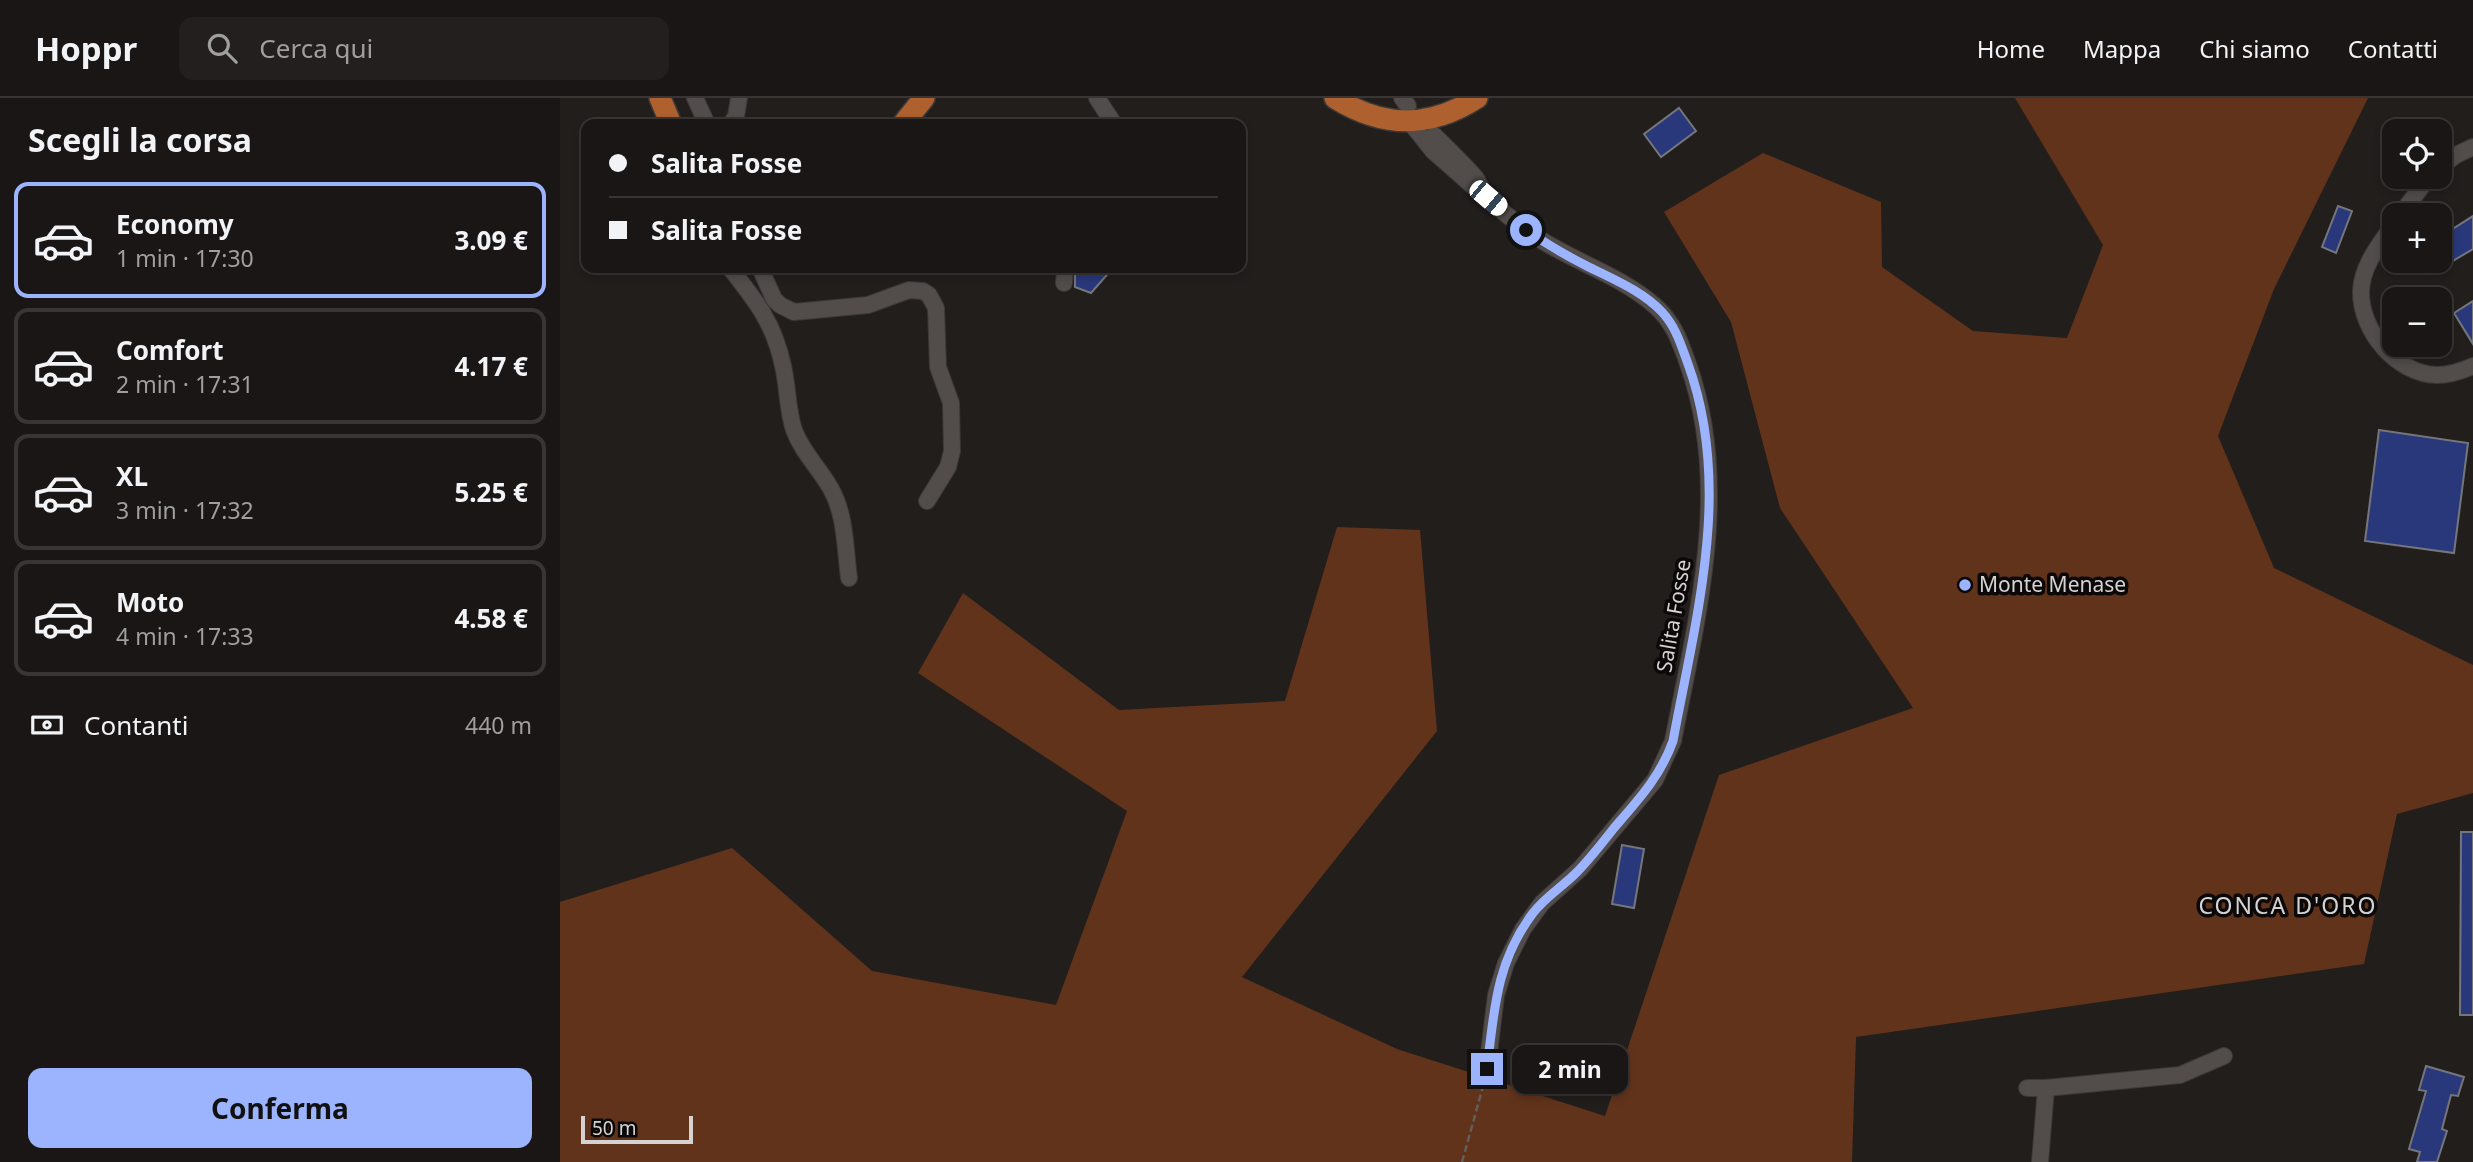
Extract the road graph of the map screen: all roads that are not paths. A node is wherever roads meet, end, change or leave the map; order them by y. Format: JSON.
{"nodes":[{"id":1,"x":660,"y":98,"type":"edge"},
{"id":2,"x":695,"y":98,"type":"edge"},
{"id":3,"x":739,"y":98,"type":"edge"},
{"id":4,"x":924,"y":98,"type":"edge"},
{"id":5,"x":1097,"y":98,"type":"edge"},
{"id":6,"x":1335,"y":98,"type":"edge"},
{"id":7,"x":1477,"y":98,"type":"edge"},
{"id":8,"x":1407,"y":108,"type":"edge"},
{"id":9,"x":669,"y":119,"type":"edge"},
{"id":10,"x":705,"y":119,"type":"edge"},
{"id":11,"x":734,"y":119,"type":"edge"},
{"id":12,"x":907,"y":119,"type":"edge"},
{"id":13,"x":1111,"y":119,"type":"edge"},
{"id":14,"x":1434,"y":135,"type":"dead end"},
{"id":15,"x":2473,"y":147,"type":"edge"},
{"id":16,"x":2452,"y":158,"type":"edge"},
{"id":17,"x":2420,"y":189,"type":"edge"},
{"id":18,"x":1488,"y":198,"type":"junction"},
{"id":19,"x":2409,"y":203,"type":"edge"},
{"id":20,"x":2382,"y":240,"type":"edge"},
{"id":21,"x":734,"y":273,"type":"edge"},
{"id":22,"x":762,"y":273,"type":"edge"},
{"id":23,"x":2473,"y":366,"type":"edge"},
{"id":24,"x":928,"y":501,"type":"dead end"},
{"id":25,"x":849,"y":578,"type":"dead end"},
{"id":26,"x":2224,"y":1056,"type":"dead end"},
{"id":27,"x":1487,"y":1069,"type":"road end"},
{"id":28,"x":2027,"y":1088,"type":"dead end"},
{"id":29,"x":2046,"y":1088,"type":"junction"},
{"id":30,"x":2040,"y":1162,"type":"edge"}],
"edges":[{"from":1,"to":9,"type":"main road"},
{"from":2,"to":10,"type":"street"},
{"from":3,"to":11,"type":"street"},
{"from":4,"to":12,"type":"main road"},
{"from":5,"to":13,"type":"street"},
{"from":6,"to":8,"type":"main road"},
{"from":7,"to":8,"type":"main road"},
{"from":8,"to":18,"type":"street"},
{"from":14,"to":18,"type":"street","name":"Salita Fosse"},
{"from":15,"to":16,"type":"street"},
{"from":17,"to":19,"type":"street"},
{"from":18,"to":27,"type":"street","name":"Salita Fosse"},
{"from":20,"to":23,"type":"street"},
{"from":21,"to":25,"type":"street"},
{"from":22,"to":24,"type":"street"},
{"from":26,"to":29,"type":"street"},
{"from":28,"to":29,"type":"street"},
{"from":29,"to":30,"type":"street"}]}
